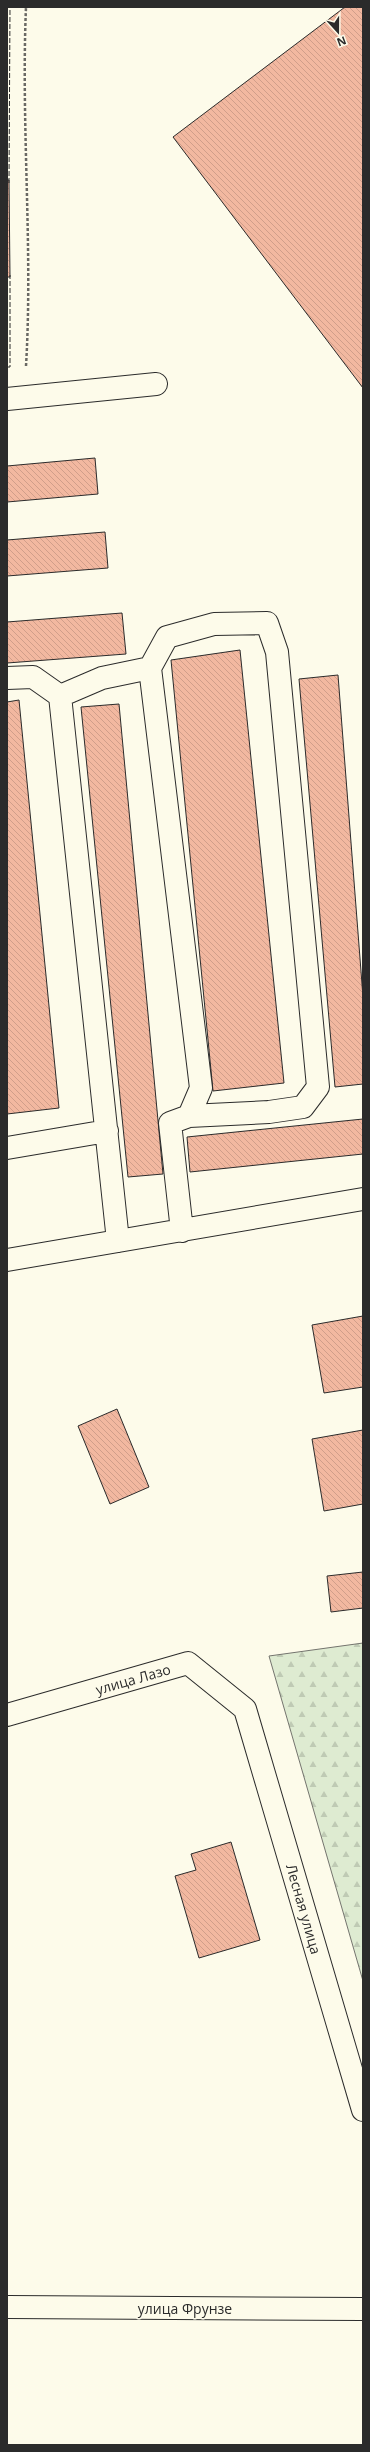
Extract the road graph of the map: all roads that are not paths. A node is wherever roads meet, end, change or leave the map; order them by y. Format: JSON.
{"nodes":[{"id":1,"x":156,"y":384,"type":"dead end"},
{"id":2,"x":7,"y":399,"type":"edge"},
{"id":3,"x":150,"y":668,"type":"junction"},
{"id":4,"x":7,"y":678,"type":"edge"},
{"id":5,"x":60,"y":696,"type":"junction"},
{"id":6,"x":189,"y":1116,"type":"junction"},
{"id":7,"x":106,"y":1131,"type":"junction"},
{"id":8,"x":7,"y":1148,"type":"edge"},
{"id":9,"x":363,"y":1199,"type":"edge"},
{"id":10,"x":182,"y":1231,"type":"junction"},
{"id":11,"x":118,"y":1241,"type":"junction"},
{"id":12,"x":7,"y":1260,"type":"edge"},
{"id":13,"x":245,"y":1709,"type":"joint"},
{"id":14,"x":7,"y":1715,"type":"edge"},
{"id":15,"x":363,"y":2110,"type":"edge"},
{"id":16,"x":7,"y":2307,"type":"edge"},
{"id":17,"x":363,"y":2309,"type":"edge"}],
"edges":[{"from":1,"to":2,"type":"street"},
{"from":3,"to":5,"type":"street"},
{"from":3,"to":6,"type":"street"},
{"from":3,"to":6,"type":"street"},
{"from":4,"to":5,"type":"street"},
{"from":5,"to":7,"type":"street"},
{"from":6,"to":10,"type":"street"},
{"from":7,"to":8,"type":"street"},
{"from":7,"to":11,"type":"street"},
{"from":9,"to":10,"type":"street"},
{"from":10,"to":11,"type":"street"},
{"from":11,"to":12,"type":"street"},
{"from":13,"to":14,"type":"street","name":"улица Лазо"},
{"from":13,"to":15,"type":"street","name":"Лесная улица"},
{"from":16,"to":17,"type":"street","name":"улица Фрунзе"}]}
